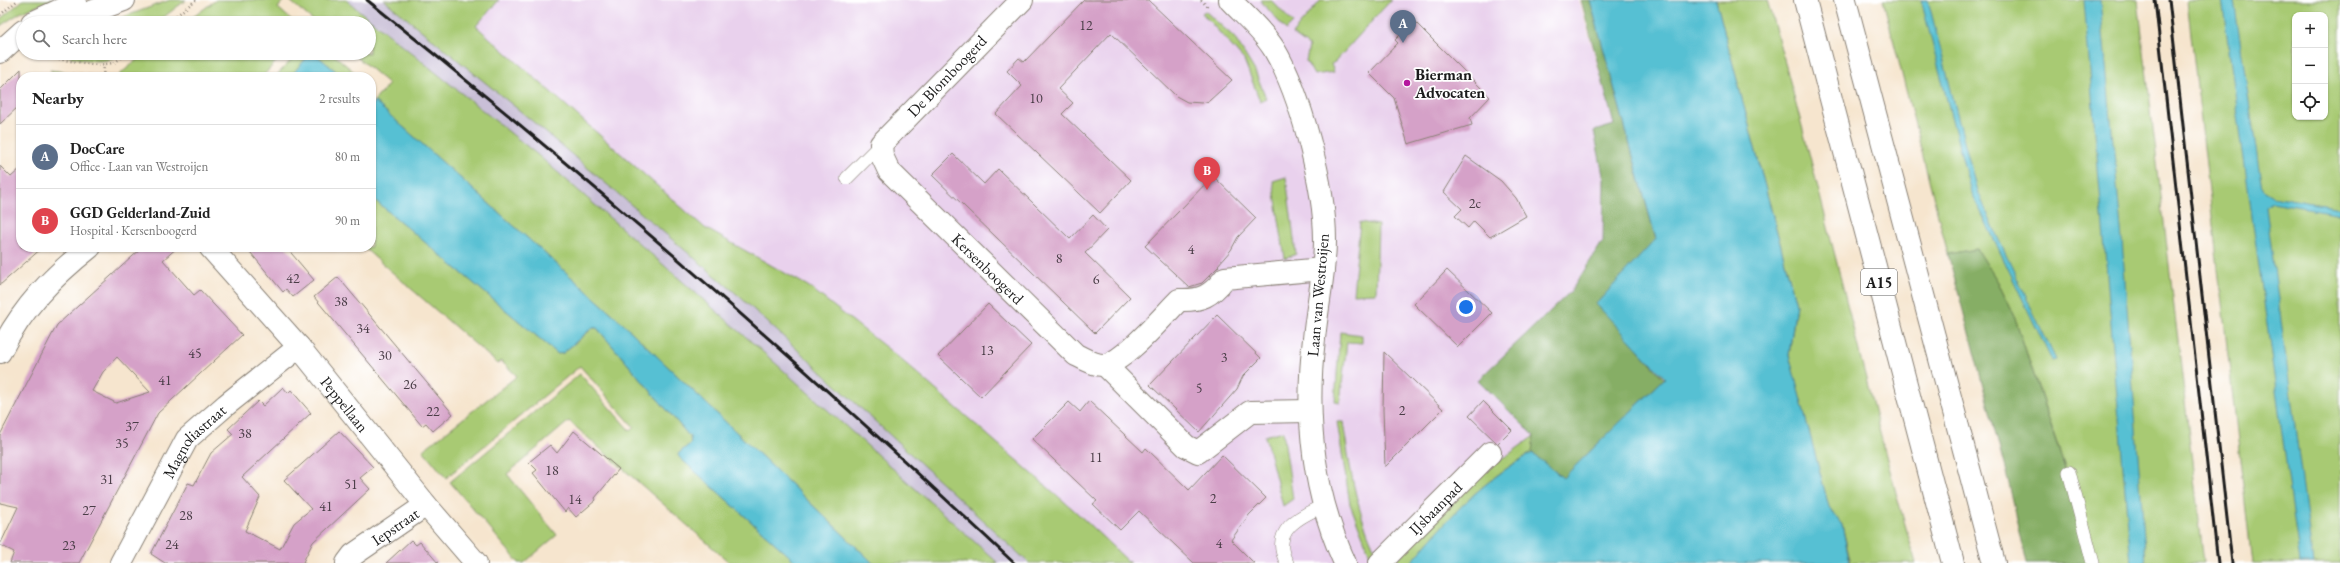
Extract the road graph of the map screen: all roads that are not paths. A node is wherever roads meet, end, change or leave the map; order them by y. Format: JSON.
{"nodes":[{"id":1,"x":84,"y":0,"type":"edge"},
{"id":2,"x":124,"y":0,"type":"edge"},
{"id":3,"x":1022,"y":0,"type":"edge"},
{"id":4,"x":1230,"y":0,"type":"edge"},
{"id":5,"x":1805,"y":0,"type":"edge"},
{"id":6,"x":1845,"y":0,"type":"edge"},
{"id":7,"x":1850,"y":0,"type":"edge"},
{"id":8,"x":53,"y":16,"type":"edge"},
{"id":9,"x":80,"y":16,"type":"edge"},
{"id":10,"x":16,"y":38,"type":"edge"},
{"id":11,"x":1858,"y":48,"type":"junction"},
{"id":12,"x":0,"y":52,"type":"edge"},
{"id":13,"x":881,"y":150,"type":"junction"},
{"id":14,"x":847,"y":178,"type":"dead end"},
{"id":15,"x":84,"y":252,"type":"edge"},
{"id":16,"x":214,"y":252,"type":"edge"},
{"id":17,"x":1323,"y":269,"type":"junction"},
{"id":18,"x":299,"y":347,"type":"junction"},
{"id":19,"x":0,"y":352,"type":"edge"},
{"id":20,"x":1105,"y":365,"type":"junction"},
{"id":21,"x":1310,"y":411,"type":"junction"},
{"id":22,"x":1490,"y":453,"type":"dead end"},
{"id":23,"x":2069,"y":472,"type":"dead end"},
{"id":24,"x":426,"y":505,"type":"junction"},
{"id":25,"x":1323,"y":506,"type":"junction"},
{"id":26,"x":121,"y":563,"type":"edge"},
{"id":27,"x":347,"y":563,"type":"edge"},
{"id":28,"x":476,"y":563,"type":"edge"},
{"id":29,"x":1287,"y":563,"type":"edge"},
{"id":30,"x":1345,"y":563,"type":"edge"},
{"id":31,"x":1380,"y":563,"type":"edge"},
{"id":32,"x":1953,"y":563,"type":"edge"},
{"id":33,"x":1994,"y":563,"type":"edge"},
{"id":34,"x":2093,"y":563,"type":"edge"}],
"edges":[{"from":1,"to":8,"type":"main road"},
{"from":2,"to":9,"type":"main road"},
{"from":3,"to":13,"type":"main road","name":"De Blomboogerd"},
{"from":4,"to":17,"type":"main road","name":"Laan van Westroijen"},
{"from":5,"to":32,"type":"main road","number":"A15"},
{"from":6,"to":11,"type":"main road","number":"A15"},
{"from":7,"to":11,"type":"main road","number":"A15"},
{"from":10,"to":12,"type":"main road"},
{"from":11,"to":33,"type":"main road","number":"A15"},
{"from":13,"to":14,"type":"lane"},
{"from":13,"to":20,"type":"main road","name":"Kersenboogerd"},
{"from":15,"to":19,"type":"main road"},
{"from":16,"to":18,"type":"main road","name":"Peppellaan"},
{"from":17,"to":20,"type":"main road"},
{"from":17,"to":21,"type":"main road","name":"Laan van Westroijen"},
{"from":18,"to":24,"type":"main road","name":"Peppellaan"},
{"from":18,"to":26,"type":"main road","name":"Magnoliastraat"},
{"from":20,"to":21,"type":"main road","name":"Kersenboogerd"},
{"from":21,"to":25,"type":"main road","name":"Laan van Westroijen"},
{"from":22,"to":31,"type":"main road","name":"IJsbaanpad"},
{"from":23,"to":34,"type":"lane"},
{"from":24,"to":27,"type":"main road","name":"Iepstraat"},
{"from":24,"to":28,"type":"main road","name":"Peppellaan"},
{"from":25,"to":29,"type":"lane"},
{"from":25,"to":30,"type":"main road","name":"Laan van Westroijen"}]}
